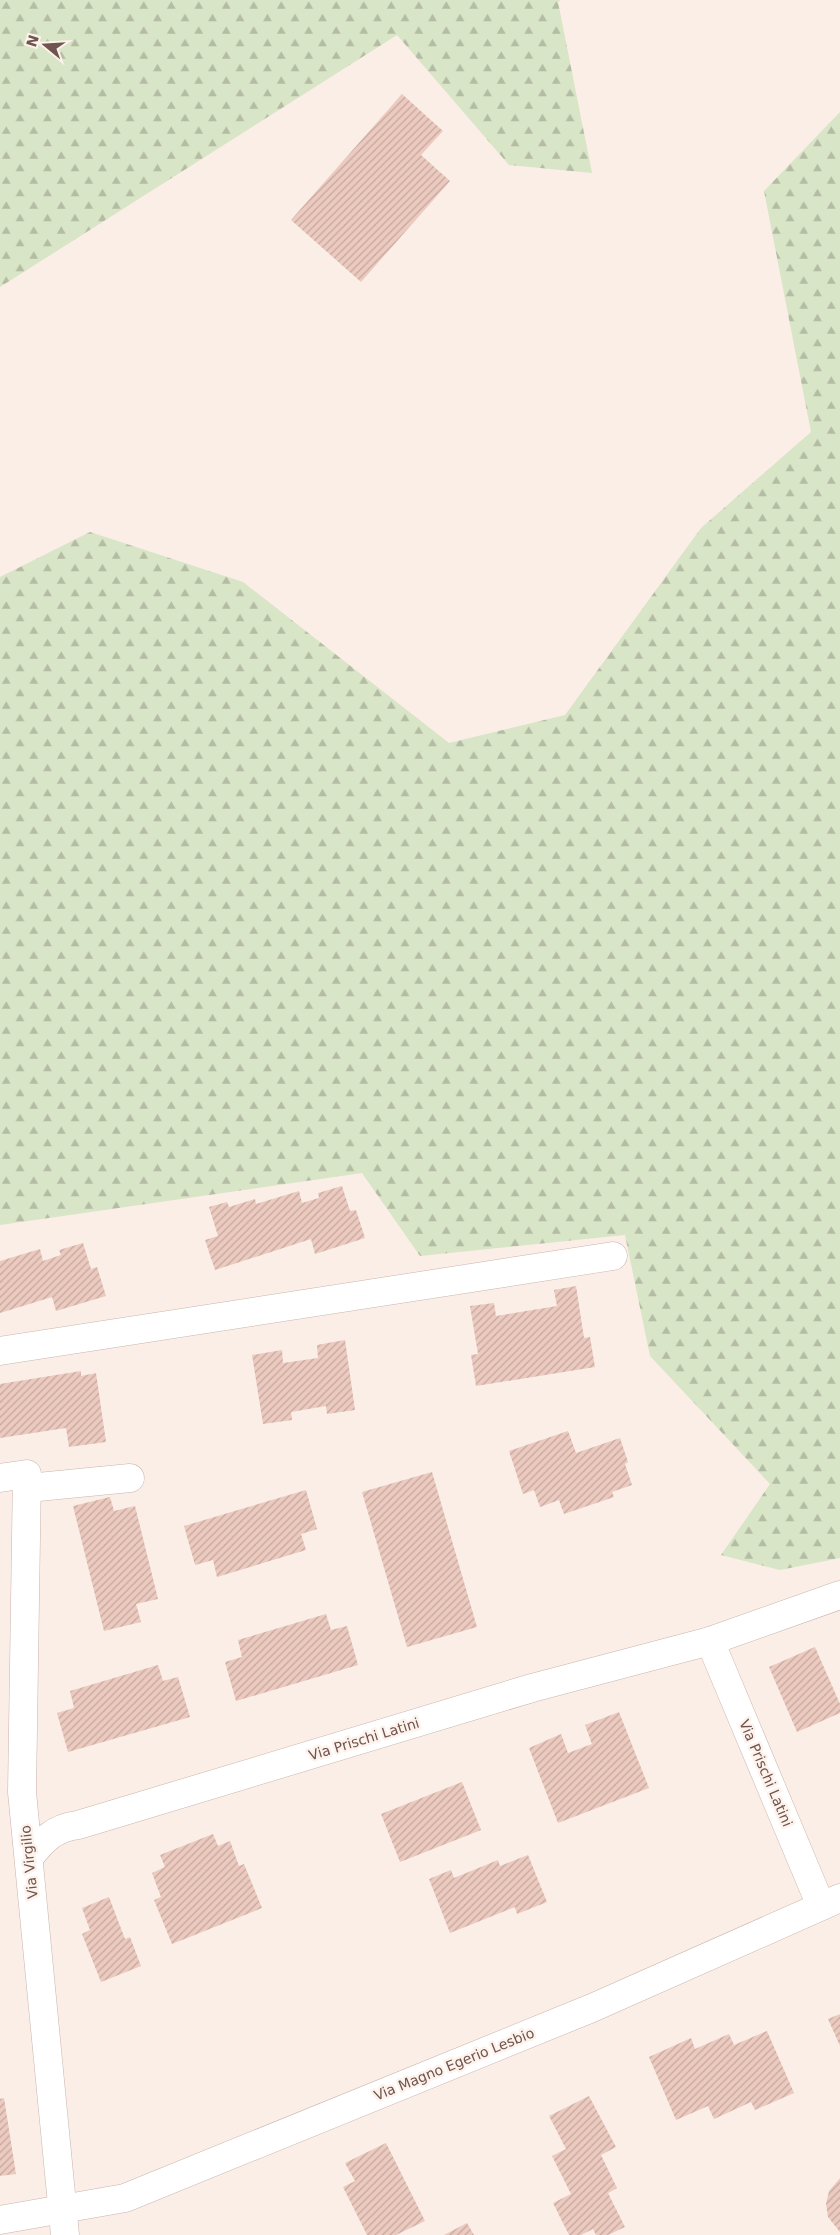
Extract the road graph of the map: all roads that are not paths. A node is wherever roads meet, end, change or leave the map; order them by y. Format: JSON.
{"nodes":[{"id":1,"x":613,"y":1256,"type":"dead end"},
{"id":2,"x":0,"y":1351,"type":"edge"},
{"id":3,"x":0,"y":1478,"type":"edge"},
{"id":4,"x":130,"y":1478,"type":"dead end"},
{"id":5,"x":28,"y":1488,"type":"junction"},
{"id":6,"x":840,"y":1595,"type":"edge"},
{"id":7,"x":710,"y":1640,"type":"junction"},
{"id":8,"x":29,"y":1858,"type":"junction"},
{"id":9,"x":831,"y":1902,"type":"edge"},
{"id":10,"x":0,"y":2220,"type":"edge"},
{"id":11,"x":64,"y":2223,"type":"edge"}],
"edges":[{"from":1,"to":2,"type":"street"},
{"from":3,"to":5,"type":"street"},
{"from":4,"to":5,"type":"street"},
{"from":5,"to":8,"type":"street","name":"Via Virgilio"},
{"from":6,"to":7,"type":"street","name":"Via Prischi Latini"},
{"from":7,"to":8,"type":"street","name":"Via Prischi Latini"},
{"from":7,"to":9,"type":"street","name":"Via Prischi Latini"},
{"from":8,"to":11,"type":"street","name":"Via Virgilio"},
{"from":9,"to":11,"type":"street","name":"Via Magno Egerio Lesbio"},
{"from":10,"to":11,"type":"street","name":"Via Magno Egerio Lesbio"}]}
